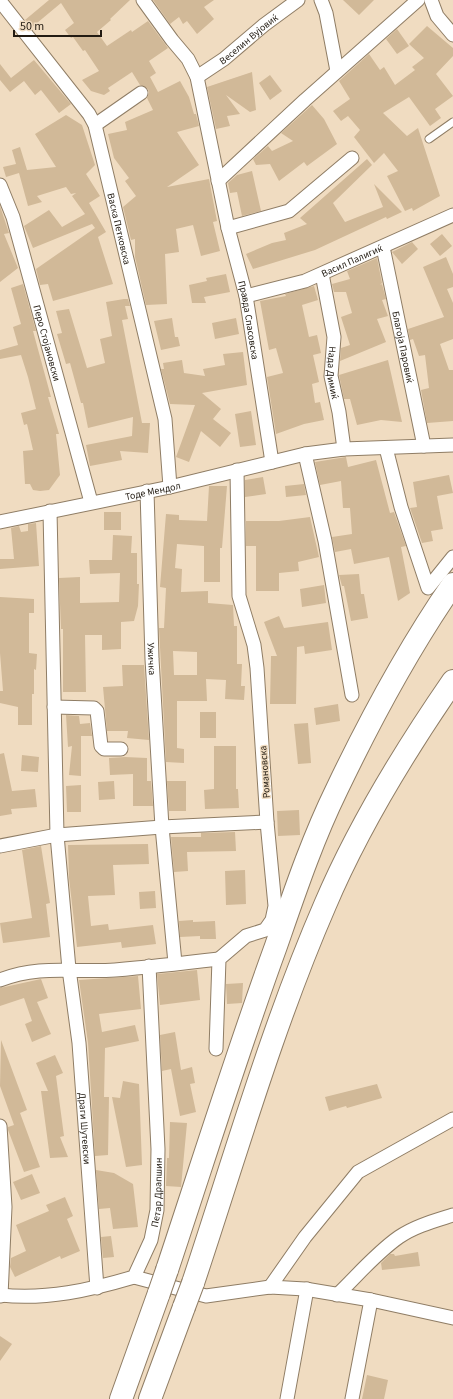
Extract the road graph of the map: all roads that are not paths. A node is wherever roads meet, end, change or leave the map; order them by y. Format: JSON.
{"nodes":[{"id":1,"x":0,"y":0,"type":"edge"},
{"id":2,"x":143,"y":0,"type":"edge"},
{"id":3,"x":298,"y":0,"type":"edge"},
{"id":4,"x":321,"y":0,"type":"edge"},
{"id":5,"x":418,"y":0,"type":"edge"},
{"id":6,"x":430,"y":0,"type":"edge"},
{"id":7,"x":453,"y":35,"type":"edge"},
{"id":8,"x":337,"y":71,"type":"junction"},
{"id":9,"x":197,"y":77,"type":"junction"},
{"id":10,"x":141,"y":94,"type":"dead end"},
{"id":11,"x":453,"y":122,"type":"edge"},
{"id":12,"x":95,"y":125,"type":"junction"},
{"id":13,"x":429,"y":139,"type":"dead end"},
{"id":14,"x":352,"y":158,"type":"dead end"},
{"id":15,"x":218,"y":181,"type":"junction"},
{"id":16,"x":0,"y":186,"type":"edge"},
{"id":17,"x":453,"y":215,"type":"edge"},
{"id":18,"x":228,"y":228,"type":"junction"},
{"id":19,"x":383,"y":247,"type":"junction"},
{"id":20,"x":322,"y":274,"type":"junction"},
{"id":21,"x":246,"y":296,"type":"junction"},
{"id":22,"x":453,"y":445,"type":"edge"},
{"id":23,"x":424,"y":446,"type":"junction"},
{"id":24,"x":344,"y":448,"type":"junction"},
{"id":25,"x":386,"y":448,"type":"junction"},
{"id":26,"x":305,"y":454,"type":"junction"},
{"id":27,"x":272,"y":462,"type":"junction"},
{"id":28,"x":237,"y":470,"type":"junction"},
{"id":29,"x":170,"y":486,"type":"junction"},
{"id":30,"x":147,"y":491,"type":"junction"},
{"id":31,"x":91,"y":502,"type":"junction"},
{"id":32,"x":50,"y":511,"type":"junction"},
{"id":33,"x":0,"y":520,"type":"edge"},
{"id":34,"x":453,"y":557,"type":"edge"},
{"id":35,"x":453,"y":584,"type":"edge"},
{"id":36,"x":453,"y":681,"type":"edge"},
{"id":37,"x":352,"y":695,"type":"dead end"},
{"id":38,"x":54,"y":707,"type":"junction"},
{"id":39,"x":121,"y":750,"type":"dead end"},
{"id":40,"x":267,"y":822,"type":"junction"},
{"id":41,"x":162,"y":827,"type":"junction"},
{"id":42,"x":57,"y":835,"type":"junction"},
{"id":43,"x":0,"y":846,"type":"edge"},
{"id":44,"x":219,"y":960,"type":"junction"},
{"id":45,"x":175,"y":963,"type":"junction"},
{"id":46,"x":149,"y":966,"type":"junction"},
{"id":47,"x":69,"y":969,"type":"junction"},
{"id":48,"x":0,"y":980,"type":"edge"},
{"id":49,"x":216,"y":1049,"type":"dead end"},
{"id":50,"x":453,"y":1119,"type":"edge"},
{"id":51,"x":0,"y":1126,"type":"edge"},
{"id":52,"x":453,"y":1214,"type":"edge"},
{"id":53,"x":134,"y":1277,"type":"junction"},
{"id":54,"x":270,"y":1287,"type":"junction"},
{"id":55,"x":97,"y":1288,"type":"junction"},
{"id":56,"x":307,"y":1289,"type":"junction"},
{"id":57,"x":1,"y":1295,"type":"edge"},
{"id":58,"x":338,"y":1295,"type":"junction"},
{"id":59,"x":371,"y":1300,"type":"junction"},
{"id":60,"x":453,"y":1318,"type":"edge"},
{"id":61,"x":121,"y":1399,"type":"edge"},
{"id":62,"x":150,"y":1399,"type":"edge"},
{"id":63,"x":287,"y":1399,"type":"edge"},
{"id":64,"x":352,"y":1399,"type":"edge"}],
"edges":[{"from":1,"to":12,"type":"street","name":"Васка Петковска"},
{"from":2,"to":9,"type":"street","name":"Правда Спасовска"},
{"from":3,"to":9,"type":"street","name":"Веселин Вујовиќ"},
{"from":4,"to":8,"type":"street"},
{"from":5,"to":8,"type":"street"},
{"from":6,"to":7,"type":"street"},
{"from":8,"to":15,"type":"street"},
{"from":9,"to":15,"type":"street","name":"Правда Спасовска"},
{"from":10,"to":12,"type":"street"},
{"from":11,"to":13,"type":"lane"},
{"from":12,"to":29,"type":"street","name":"Васка Петковска"},
{"from":14,"to":18,"type":"street"},
{"from":15,"to":18,"type":"street","name":"Правда Спасовска"},
{"from":16,"to":31,"type":"street","name":"Перо Стојановски"},
{"from":17,"to":19,"type":"street","name":"Васил Палигиќ"},
{"from":18,"to":21,"type":"street","name":"Правда Спасовска"},
{"from":19,"to":20,"type":"street","name":"Васил Палигиќ"},
{"from":19,"to":23,"type":"street","name":"Благоја Паровиќ"},
{"from":20,"to":21,"type":"street","name":"Васил Палигиќ"},
{"from":20,"to":24,"type":"street","name":"Нада Димиќ"},
{"from":21,"to":27,"type":"street","name":"Правда Спасовска"},
{"from":22,"to":23,"type":"street","name":"Тоде Мендол"},
{"from":23,"to":25,"type":"street","name":"Тоде Мендол"},
{"from":24,"to":25,"type":"street","name":"Тоде Мендол"},
{"from":24,"to":26,"type":"street","name":"Тоде Мендол"},
{"from":25,"to":34,"type":"street"},
{"from":26,"to":27,"type":"street","name":"Тоде Мендол"},
{"from":26,"to":37,"type":"street"},
{"from":27,"to":28,"type":"street","name":"Тоде Мендол"},
{"from":28,"to":29,"type":"street","name":"Тоде Мендол"},
{"from":28,"to":40,"type":"street","name":"Романовска"},
{"from":29,"to":30,"type":"street","name":"Тоде Мендол"},
{"from":30,"to":31,"type":"street","name":"Тоде Мендол"},
{"from":30,"to":41,"type":"street","name":"Ужичка"},
{"from":31,"to":32,"type":"street","name":"Тоде Мендол"},
{"from":32,"to":33,"type":"street","name":"Тоде Мендол"},
{"from":32,"to":38,"type":"street","name":"Драги Шутевски"},
{"from":35,"to":61,"type":"highway","bridge":true},
{"from":36,"to":62,"type":"highway","bridge":true},
{"from":38,"to":39,"type":"street"},
{"from":38,"to":42,"type":"street","name":"Драги Шутевски"},
{"from":40,"to":41,"type":"street"},
{"from":40,"to":44,"type":"street","name":"Романовска"},
{"from":41,"to":42,"type":"street"},
{"from":41,"to":45,"type":"street","name":"Ужичка"},
{"from":42,"to":43,"type":"street"},
{"from":42,"to":47,"type":"street","name":"Драги Шутевски"},
{"from":44,"to":45,"type":"street"},
{"from":44,"to":49,"type":"street"},
{"from":45,"to":46,"type":"street"},
{"from":46,"to":47,"type":"street"},
{"from":46,"to":53,"type":"street","name":"Петар Драпшин"},
{"from":47,"to":48,"type":"street"},
{"from":47,"to":55,"type":"street","name":"Драги Шутевски"},
{"from":50,"to":54,"type":"street"},
{"from":51,"to":57,"type":"street"},
{"from":52,"to":58,"type":"street"},
{"from":53,"to":54,"type":"street"},
{"from":53,"to":55,"type":"street"},
{"from":54,"to":56,"type":"street"},
{"from":55,"to":57,"type":"street"},
{"from":56,"to":58,"type":"street"},
{"from":56,"to":63,"type":"street"},
{"from":58,"to":59,"type":"street"},
{"from":59,"to":60,"type":"street"},
{"from":59,"to":64,"type":"street"}]}
